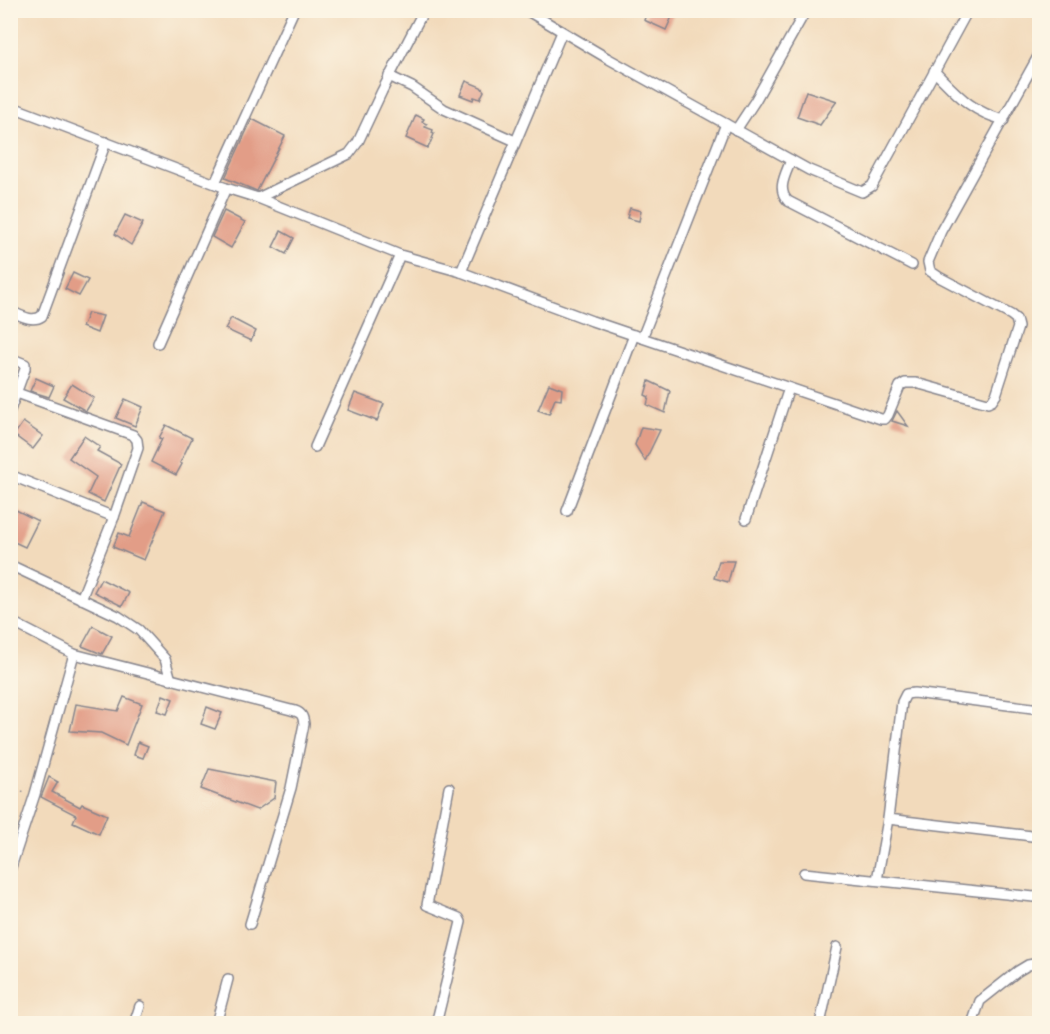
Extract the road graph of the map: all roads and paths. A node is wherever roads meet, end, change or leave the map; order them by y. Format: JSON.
{"nodes":[{"id":1,"x":294,"y":10,"type":"edge"},
{"id":2,"x":424,"y":10,"type":"edge"},
{"id":3,"x":526,"y":10,"type":"edge"},
{"id":4,"x":806,"y":10,"type":"edge"},
{"id":5,"x":968,"y":10,"type":"edge"},
{"id":6,"x":562,"y":32,"type":"junction"},
{"id":7,"x":1040,"y":52,"type":"edge"},
{"id":8,"x":934,"y":71,"type":"junction"},
{"id":9,"x":390,"y":76,"type":"junction"},
{"id":10,"x":10,"y":106,"type":"edge"},
{"id":11,"x":1004,"y":120,"type":"junction"},
{"id":12,"x":726,"y":124,"type":"junction"},
{"id":13,"x":736,"y":130,"type":"junction"},
{"id":14,"x":515,"y":141,"type":"junction"},
{"id":15,"x":106,"y":142,"type":"junction"},
{"id":16,"x":791,"y":160,"type":"junction"},
{"id":17,"x":215,"y":183,"type":"junction"},
{"id":18,"x":226,"y":188,"type":"junction"},
{"id":19,"x":258,"y":198,"type":"junction"},
{"id":20,"x":400,"y":255,"type":"junction"},
{"id":21,"x":912,"y":264,"type":"dead end"},
{"id":22,"x":461,"y":272,"type":"junction"},
{"id":23,"x":10,"y":311,"type":"edge"},
{"id":24,"x":638,"y":336,"type":"junction"},
{"id":25,"x":158,"y":343,"type":"dead end"},
{"id":26,"x":10,"y":358,"type":"edge"},
{"id":27,"x":789,"y":388,"type":"junction"},
{"id":28,"x":17,"y":393,"type":"junction"},
{"id":29,"x":10,"y":410,"type":"edge"},
{"id":30,"x":315,"y":447,"type":"dead end"},
{"id":31,"x":10,"y":475,"type":"edge"},
{"id":32,"x":567,"y":511,"type":"dead end"},
{"id":33,"x":114,"y":517,"type":"junction"},
{"id":34,"x":746,"y":519,"type":"dead end"},
{"id":35,"x":10,"y":565,"type":"edge"},
{"id":36,"x":81,"y":599,"type":"junction"},
{"id":37,"x":10,"y":621,"type":"edge"},
{"id":38,"x":74,"y":654,"type":"junction"},
{"id":39,"x":171,"y":680,"type":"junction"},
{"id":40,"x":1040,"y":709,"type":"edge"},
{"id":41,"x":449,"y":788,"type":"dead end"},
{"id":42,"x":10,"y":790,"type":"edge"},
{"id":43,"x":35,"y":794,"type":"junction"},
{"id":44,"x":888,"y":819,"type":"junction"},
{"id":45,"x":1040,"y":837,"type":"edge"},
{"id":46,"x":10,"y":870,"type":"edge"},
{"id":47,"x":804,"y":873,"type":"dead end"},
{"id":48,"x":877,"y":880,"type":"junction"},
{"id":49,"x":1040,"y":895,"type":"edge"},
{"id":50,"x":250,"y":924,"type":"dead end"},
{"id":51,"x":837,"y":947,"type":"dead end"},
{"id":52,"x":1040,"y":963,"type":"edge"},
{"id":53,"x":228,"y":980,"type":"dead end"},
{"id":54,"x":140,"y":1006,"type":"dead end"},
{"id":55,"x":134,"y":1023,"type":"edge"},
{"id":56,"x":216,"y":1023,"type":"edge"},
{"id":57,"x":436,"y":1023,"type":"edge"},
{"id":58,"x":820,"y":1023,"type":"edge"},
{"id":59,"x":972,"y":1023,"type":"edge"}],
"edges":[{"from":1,"to":17,"type":"street"},
{"from":2,"to":9,"type":"street"},
{"from":3,"to":6,"type":"street"},
{"from":4,"to":13,"type":"street"},
{"from":5,"to":8,"type":"street"},
{"from":6,"to":12,"type":"street"},
{"from":6,"to":14,"type":"street"},
{"from":7,"to":11,"type":"street"},
{"from":8,"to":11,"type":"street"},
{"from":8,"to":16,"type":"street"},
{"from":9,"to":14,"type":"street"},
{"from":9,"to":19,"type":"street"},
{"from":10,"to":15,"type":"street"},
{"from":11,"to":27,"type":"street"},
{"from":12,"to":13,"type":"street"},
{"from":12,"to":24,"type":"street"},
{"from":13,"to":16,"type":"street"},
{"from":14,"to":22,"type":"street"},
{"from":15,"to":17,"type":"street"},
{"from":15,"to":23,"type":"street"},
{"from":16,"to":21,"type":"street"},
{"from":17,"to":18,"type":"street"},
{"from":18,"to":19,"type":"street"},
{"from":18,"to":25,"type":"street"},
{"from":19,"to":20,"type":"street"},
{"from":20,"to":22,"type":"street"},
{"from":20,"to":30,"type":"street"},
{"from":22,"to":24,"type":"street"},
{"from":24,"to":27,"type":"street"},
{"from":24,"to":32,"type":"street"},
{"from":26,"to":28,"type":"street"},
{"from":27,"to":34,"type":"street"},
{"from":28,"to":29,"type":"street"},
{"from":28,"to":33,"type":"street"},
{"from":31,"to":33,"type":"street"},
{"from":33,"to":36,"type":"street"},
{"from":35,"to":36,"type":"street"},
{"from":36,"to":39,"type":"street"},
{"from":37,"to":38,"type":"street"},
{"from":38,"to":39,"type":"street"},
{"from":38,"to":43,"type":"street"},
{"from":39,"to":50,"type":"street"},
{"from":40,"to":44,"type":"street"},
{"from":41,"to":57,"type":"street"},
{"from":42,"to":43,"type":"path"},
{"from":43,"to":46,"type":"street"},
{"from":44,"to":45,"type":"street"},
{"from":44,"to":48,"type":"street"},
{"from":47,"to":48,"type":"street"},
{"from":48,"to":49,"type":"street"},
{"from":51,"to":58,"type":"street"},
{"from":52,"to":59,"type":"street"},
{"from":53,"to":56,"type":"street"},
{"from":54,"to":55,"type":"street"}]}
